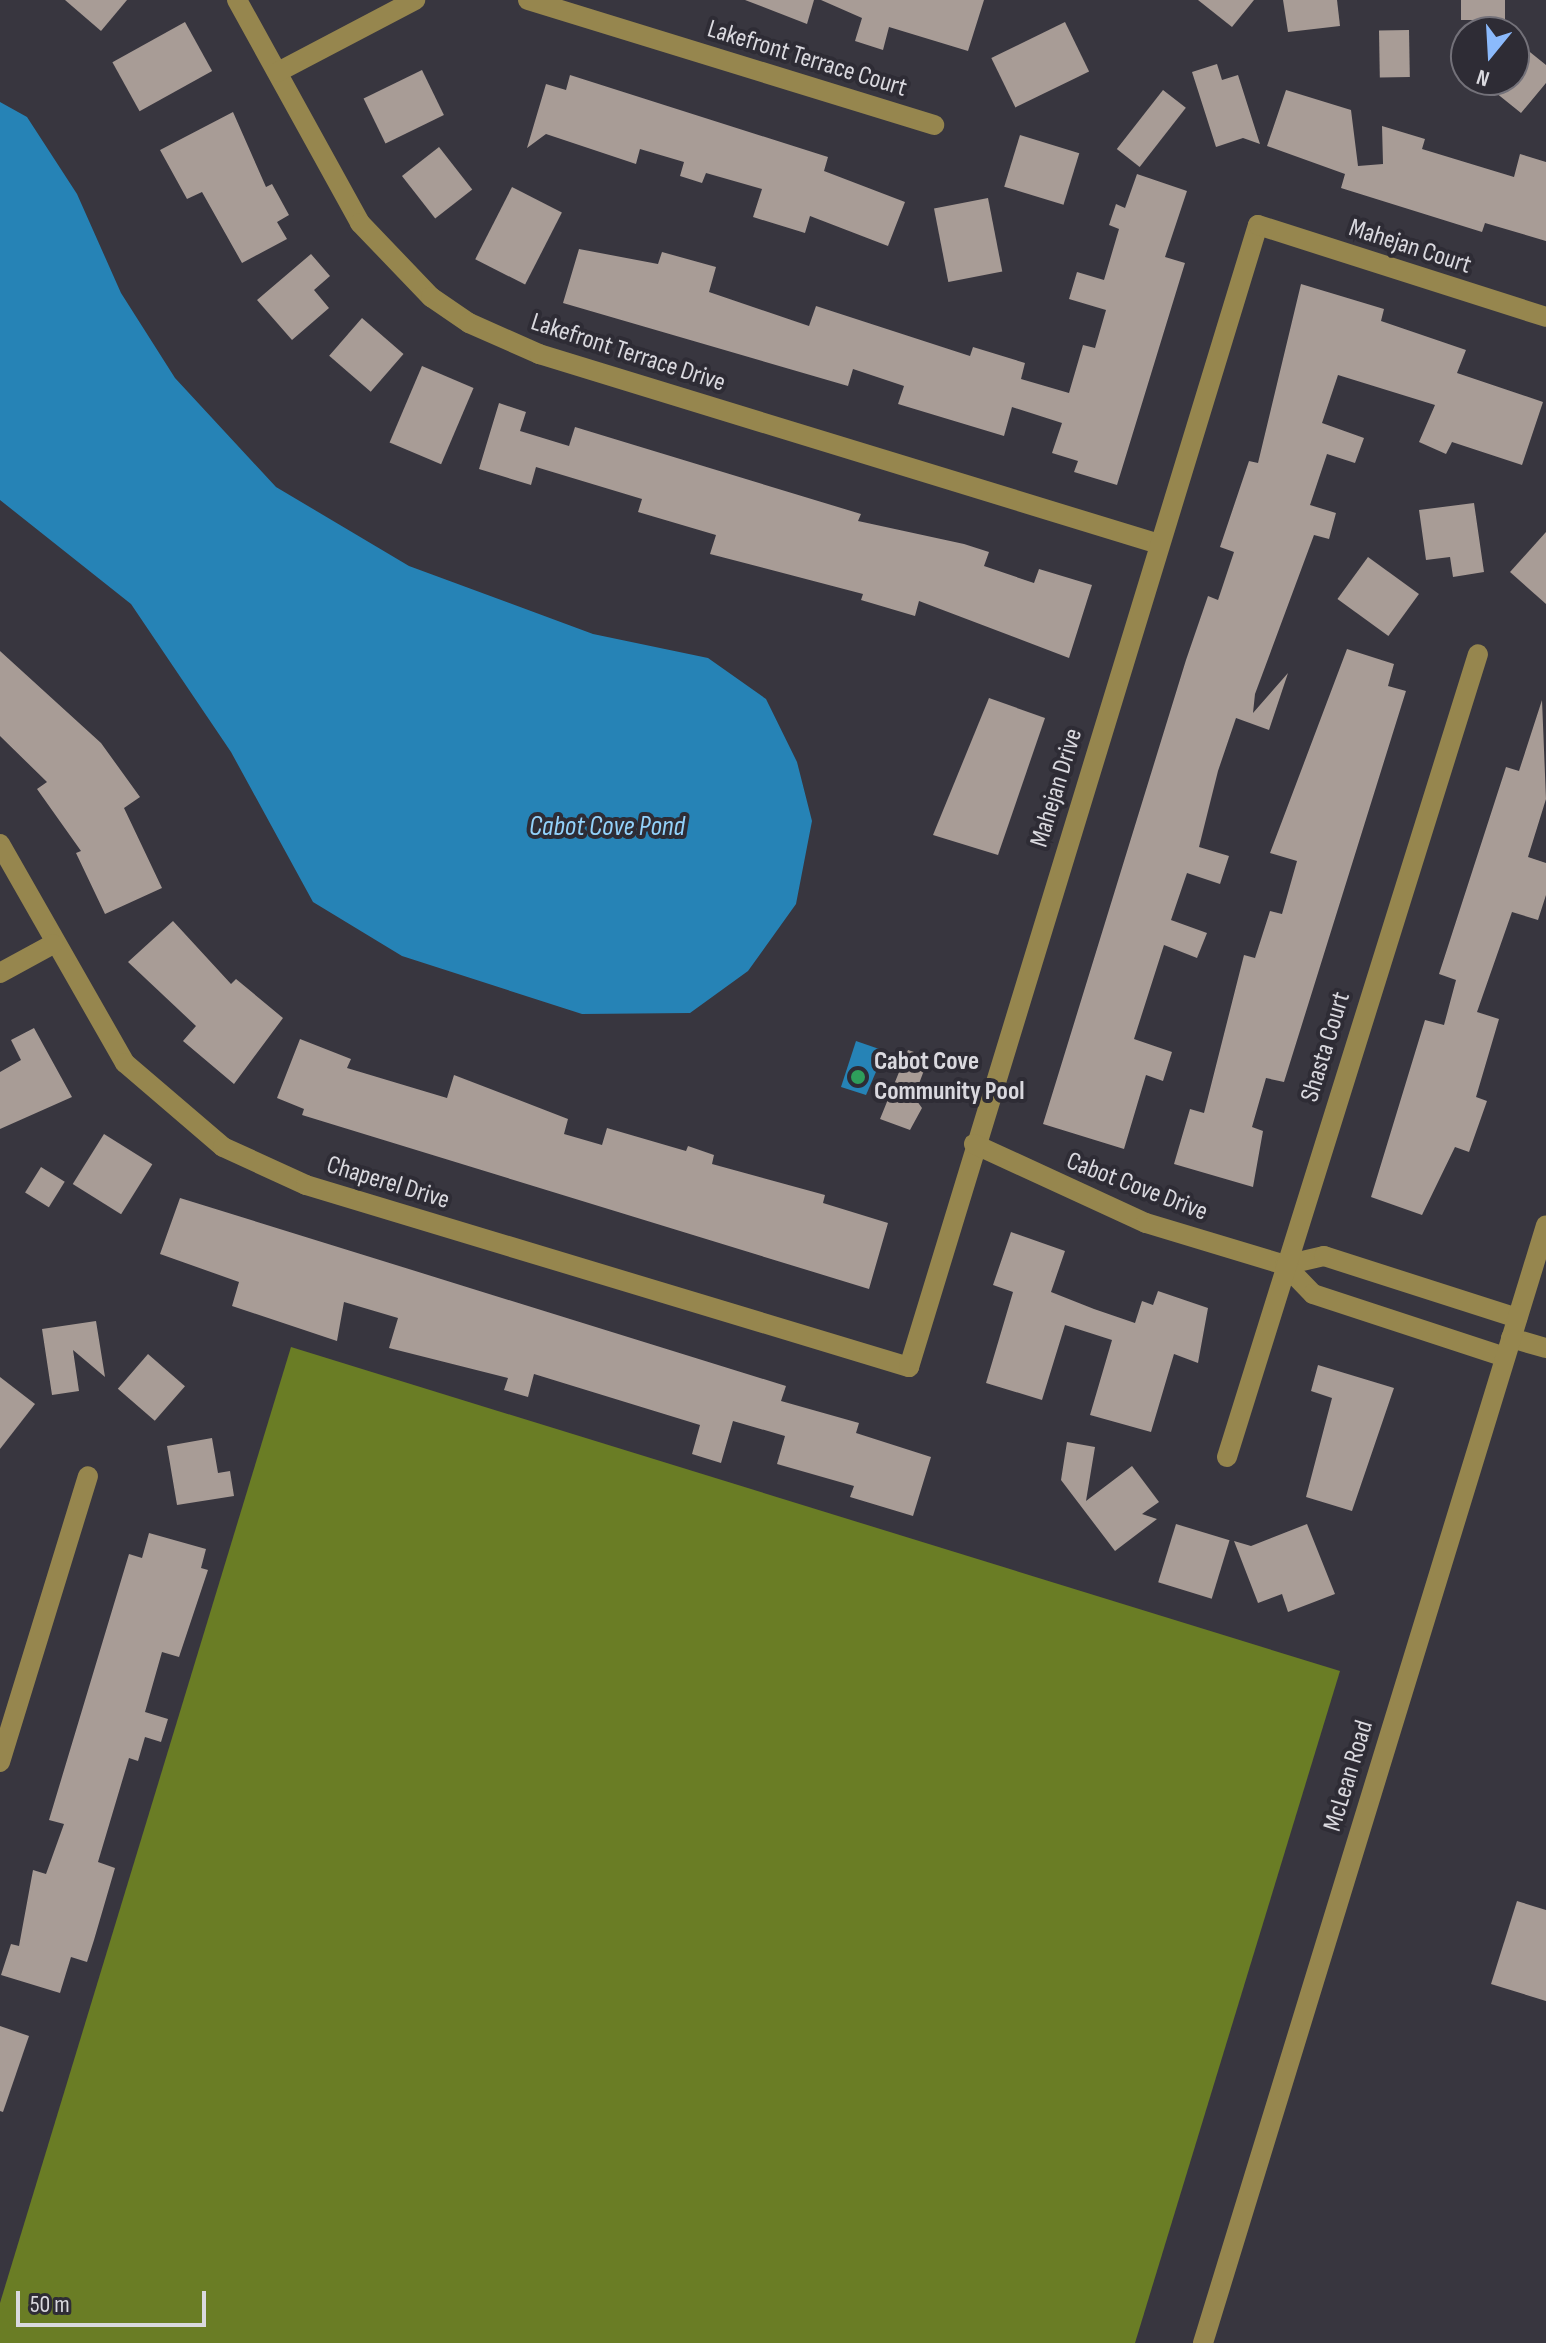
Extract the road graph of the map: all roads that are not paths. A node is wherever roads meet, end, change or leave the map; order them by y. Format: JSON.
{"nodes":[{"id":1,"x":237,"y":0,"type":"edge"},
{"id":2,"x":415,"y":0,"type":"edge"},
{"id":3,"x":528,"y":0,"type":"edge"},
{"id":4,"x":278,"y":72,"type":"junction"},
{"id":5,"x":934,"y":125,"type":"dead end"},
{"id":6,"x":1258,"y":225,"type":"joint"},
{"id":7,"x":1546,"y":317,"type":"edge"},
{"id":8,"x":1159,"y":544,"type":"junction"},
{"id":9,"x":1478,"y":654,"type":"dead end"},
{"id":10,"x":0,"y":844,"type":"edge"},
{"id":11,"x":53,"y":944,"type":"junction"},
{"id":12,"x":0,"y":973,"type":"edge"},
{"id":13,"x":974,"y":1144,"type":"junction"},
{"id":14,"x":1546,"y":1225,"type":"edge"},
{"id":15,"x":1285,"y":1265,"type":"junction"},
{"id":16,"x":1511,"y":1338,"type":"junction"},
{"id":17,"x":1546,"y":1348,"type":"edge"},
{"id":18,"x":909,"y":1367,"type":"joint"},
{"id":19,"x":1227,"y":1457,"type":"dead end"},
{"id":20,"x":88,"y":1476,"type":"dead end"},
{"id":21,"x":0,"y":1762,"type":"edge"},
{"id":22,"x":1203,"y":2343,"type":"edge"}],
"edges":[{"from":1,"to":4,"type":"street","name":"Lakefront Terrace Drive"},
{"from":2,"to":4,"type":"street"},
{"from":3,"to":5,"type":"street","name":"Lakefront Terrace Court"},
{"from":4,"to":8,"type":"street","name":"Lakefront Terrace Drive"},
{"from":6,"to":7,"type":"street","name":"Mahejan Court"},
{"from":6,"to":8,"type":"street","name":"Mahejan Drive"},
{"from":8,"to":13,"type":"street","name":"Mahejan Drive"},
{"from":9,"to":15,"type":"street","name":"Shasta Court"},
{"from":10,"to":11,"type":"street","name":"Chaperel Drive"},
{"from":11,"to":12,"type":"street"},
{"from":11,"to":18,"type":"street","name":"Chaperel Drive"},
{"from":13,"to":15,"type":"street","name":"Cabot Cove Drive"},
{"from":13,"to":18,"type":"street","name":"Mahejan Drive"},
{"from":14,"to":16,"type":"street","name":"McLean Road"},
{"from":15,"to":16,"type":"street","name":"Cabot Cove Drive"},
{"from":15,"to":16,"type":"street","name":"Cabot Cove Drive"},
{"from":15,"to":19,"type":"street","name":"Shasta Court"},
{"from":16,"to":17,"type":"street"},
{"from":16,"to":22,"type":"street","name":"McLean Road"},
{"from":20,"to":21,"type":"street"}]}
